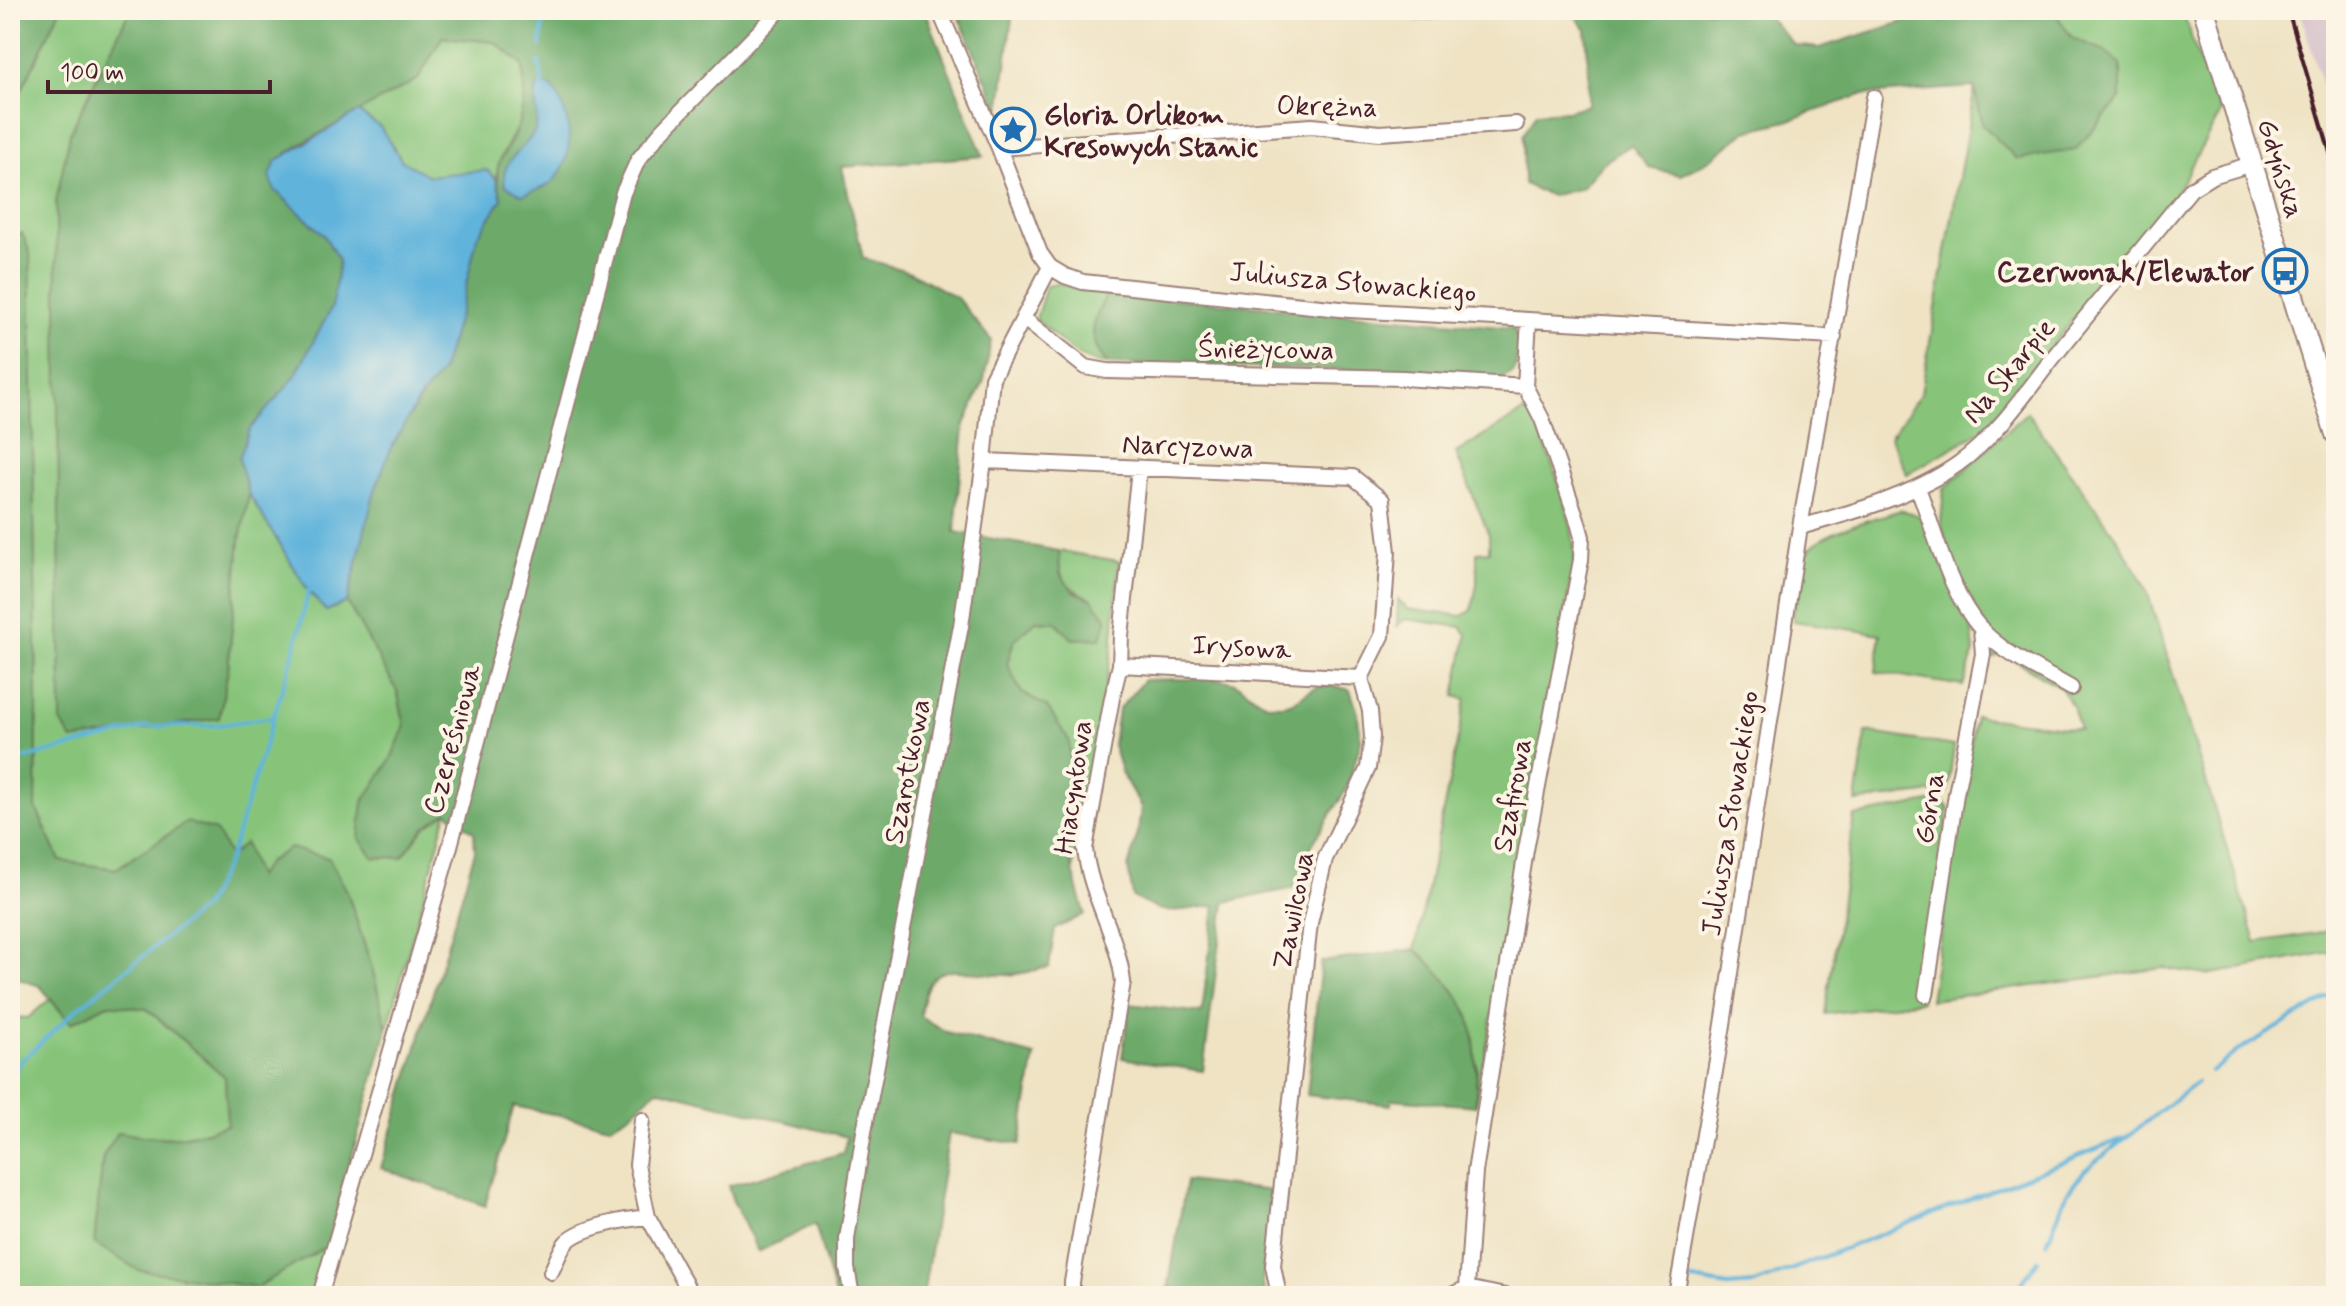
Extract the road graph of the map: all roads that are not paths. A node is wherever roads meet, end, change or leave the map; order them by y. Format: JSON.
{"nodes":[{"id":1,"x":780,"y":10,"type":"edge"},
{"id":2,"x":939,"y":10,"type":"edge"},
{"id":3,"x":2204,"y":10,"type":"edge"},
{"id":4,"x":1874,"y":97,"type":"dead end"},
{"id":5,"x":1516,"y":124,"type":"dead end"},
{"id":6,"x":999,"y":148,"type":"junction"},
{"id":7,"x":2252,"y":164,"type":"junction"},
{"id":8,"x":1050,"y":267,"type":"junction"},
{"id":9,"x":1023,"y":318,"type":"junction"},
{"id":10,"x":1529,"y":320,"type":"junction"},
{"id":11,"x":1834,"y":337,"type":"junction"},
{"id":12,"x":1525,"y":386,"type":"junction"},
{"id":13,"x":2336,"y":434,"type":"edge"},
{"id":14,"x":984,"y":461,"type":"junction"},
{"id":15,"x":1139,"y":469,"type":"junction"},
{"id":16,"x":1918,"y":488,"type":"junction"},
{"id":17,"x":1800,"y":527,"type":"junction"},
{"id":18,"x":1981,"y":628,"type":"junction"},
{"id":19,"x":1120,"y":665,"type":"junction"},
{"id":20,"x":1361,"y":678,"type":"junction"},
{"id":21,"x":2071,"y":688,"type":"dead end"},
{"id":22,"x":1926,"y":995,"type":"dead end"},
{"id":23,"x":642,"y":1120,"type":"dead end"},
{"id":24,"x":648,"y":1217,"type":"junction"},
{"id":25,"x":551,"y":1272,"type":"dead end"},
{"id":26,"x":1467,"y":1288,"type":"junction"},
{"id":27,"x":320,"y":1296,"type":"edge"},
{"id":28,"x":692,"y":1296,"type":"edge"},
{"id":29,"x":852,"y":1296,"type":"edge"},
{"id":30,"x":1072,"y":1296,"type":"edge"},
{"id":31,"x":1279,"y":1296,"type":"edge"},
{"id":32,"x":1450,"y":1296,"type":"edge"},
{"id":33,"x":1505,"y":1296,"type":"edge"},
{"id":34,"x":1676,"y":1296,"type":"edge"}],
"edges":[{"from":1,"to":27,"type":"street","name":"Czereśniowa"},
{"from":2,"to":6,"type":"street"},
{"from":3,"to":7,"type":"main road","name":"Gdyńska"},
{"from":4,"to":11,"type":"street","name":"Juliusza Słowackiego"},
{"from":5,"to":6,"type":"street","name":"Okrężna"},
{"from":6,"to":8,"type":"street"},
{"from":7,"to":13,"type":"main road","name":"Gdyńska"},
{"from":7,"to":16,"type":"street","name":"Na Skarpie"},
{"from":8,"to":9,"type":"street","name":"Szarotkowa"},
{"from":8,"to":10,"type":"street","name":"Juliusza Słowackiego"},
{"from":9,"to":12,"type":"street","name":"Śnieżycowa"},
{"from":9,"to":14,"type":"street","name":"Szarotkowa"},
{"from":10,"to":11,"type":"street","name":"Juliusza Słowackiego"},
{"from":10,"to":12,"type":"street"},
{"from":11,"to":17,"type":"street","name":"Juliusza Słowackiego"},
{"from":12,"to":26,"type":"street","name":"Szafirowa"},
{"from":14,"to":15,"type":"street","name":"Narcyzowa"},
{"from":14,"to":29,"type":"street","name":"Szarotkowa"},
{"from":15,"to":19,"type":"street","name":"Hiacyntowa"},
{"from":15,"to":20,"type":"street","name":"Narcyzowa"},
{"from":16,"to":17,"type":"street","name":"Na Skarpie"},
{"from":16,"to":18,"type":"street"},
{"from":17,"to":34,"type":"street","name":"Juliusza Słowackiego"},
{"from":18,"to":21,"type":"street"},
{"from":18,"to":22,"type":"street","name":"Górna"},
{"from":19,"to":20,"type":"street","name":"Irysowa"},
{"from":19,"to":30,"type":"street","name":"Hiacyntowa"},
{"from":20,"to":31,"type":"street","name":"Zawilcowa"},
{"from":23,"to":24,"type":"street"},
{"from":24,"to":25,"type":"street"},
{"from":24,"to":28,"type":"street"},
{"from":26,"to":32,"type":"street"},
{"from":26,"to":33,"type":"street"}]}
